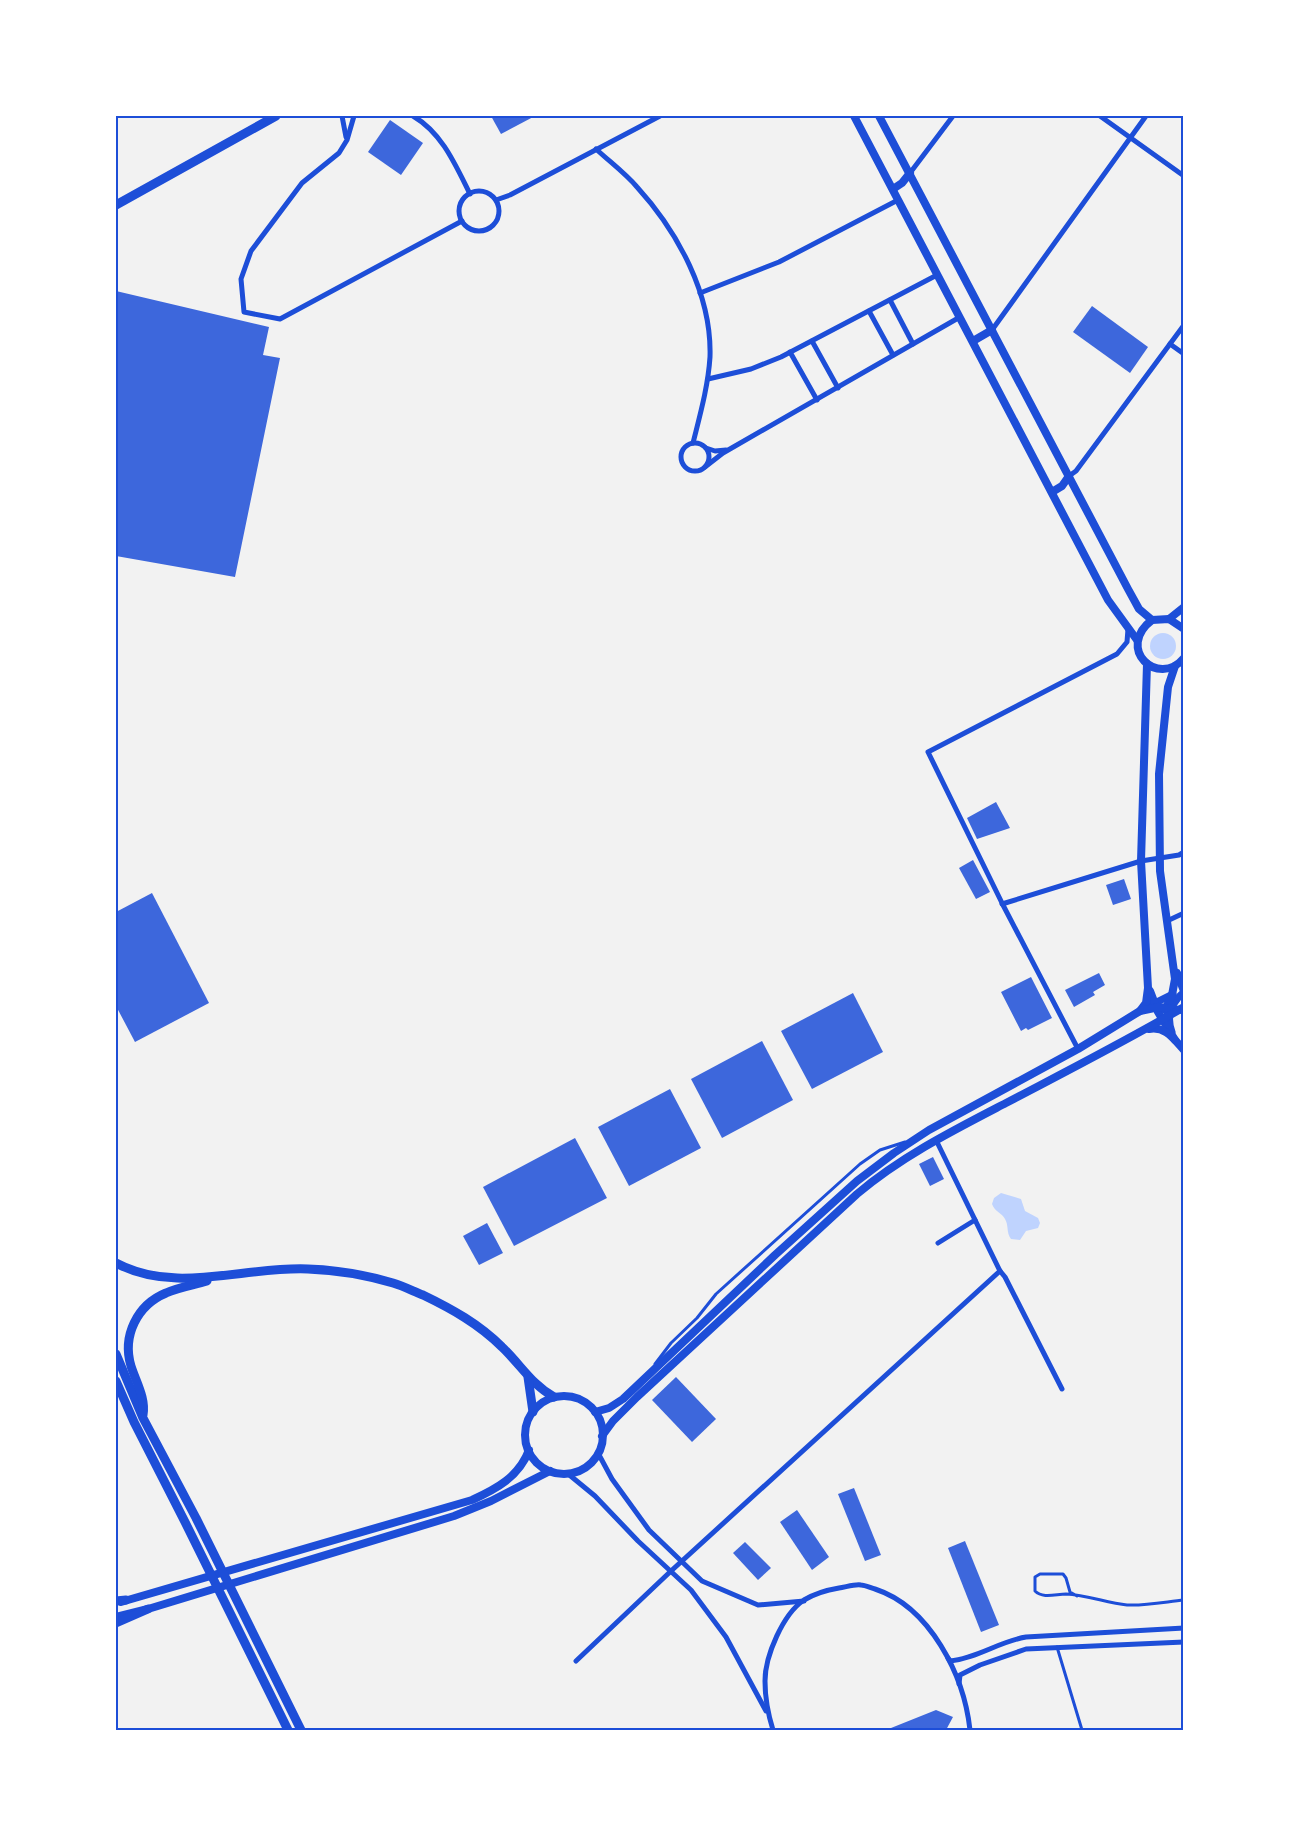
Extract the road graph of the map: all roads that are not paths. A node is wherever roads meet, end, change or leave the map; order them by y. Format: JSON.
{"nodes":[{"id":1,"x":276,"y":116,"type":"edge"},
{"id":2,"x":342,"y":116,"type":"edge"},
{"id":3,"x":354,"y":116,"type":"edge"},
{"id":4,"x":413,"y":116,"type":"edge"},
{"id":5,"x":660,"y":116,"type":"edge"},
{"id":6,"x":854,"y":116,"type":"edge"},
{"id":7,"x":879,"y":116,"type":"edge"},
{"id":8,"x":952,"y":116,"type":"edge"},
{"id":9,"x":1100,"y":116,"type":"edge"},
{"id":10,"x":1146,"y":116,"type":"edge"},
{"id":11,"x":1131,"y":137,"type":"junction"},
{"id":12,"x":345,"y":144,"type":"junction"},
{"id":13,"x":596,"y":149,"type":"junction"},
{"id":14,"x":910,"y":173,"type":"junction"},
{"id":15,"x":1184,"y":176,"type":"edge"},
{"id":16,"x":892,"y":189,"type":"junction"},
{"id":17,"x":470,"y":194,"type":"junction"},
{"id":18,"x":496,"y":200,"type":"junction"},
{"id":19,"x":898,"y":200,"type":"junction"},
{"id":20,"x":116,"y":205,"type":"edge"},
{"id":21,"x":462,"y":221,"type":"junction"},
{"id":22,"x":938,"y":275,"type":"junction"},
{"id":23,"x":700,"y":293,"type":"junction"},
{"id":24,"x":890,"y":300,"type":"junction"},
{"id":25,"x":869,"y":311,"type":"junction"},
{"id":26,"x":960,"y":317,"type":"junction"},
{"id":27,"x":1184,"y":325,"type":"edge"},
{"id":28,"x":992,"y":330,"type":"junction"},
{"id":29,"x":812,"y":341,"type":"junction"},
{"id":30,"x":973,"y":341,"type":"junction"},
{"id":31,"x":913,"y":344,"type":"junction"},
{"id":32,"x":1170,"y":344,"type":"junction"},
{"id":33,"x":790,"y":352,"type":"junction"},
{"id":34,"x":1184,"y":354,"type":"edge"},
{"id":35,"x":893,"y":355,"type":"junction"},
{"id":36,"x":708,"y":379,"type":"junction"},
{"id":37,"x":838,"y":388,"type":"junction"},
{"id":38,"x":817,"y":400,"type":"junction"},
{"id":39,"x":693,"y":443,"type":"junction"},
{"id":40,"x":705,"y":447,"type":"junction"},
{"id":41,"x":730,"y":450,"type":"junction"},
{"id":42,"x":705,"y":467,"type":"junction"},
{"id":43,"x":1069,"y":477,"type":"junction"},
{"id":44,"x":1052,"y":492,"type":"junction"},
{"id":45,"x":1184,"y":607,"type":"edge"},
{"id":46,"x":1169,"y":619,"type":"junction"},
{"id":47,"x":1152,"y":620,"type":"junction"},
{"id":48,"x":1127,"y":624,"type":"junction"},
{"id":49,"x":1184,"y":629,"type":"edge"},
{"id":50,"x":1137,"y":640,"type":"junction"},
{"id":51,"x":1184,"y":658,"type":"edge"},
{"id":52,"x":1148,"y":664,"type":"junction"},
{"id":53,"x":1175,"y":666,"type":"junction"},
{"id":54,"x":1184,"y":852,"type":"edge"},
{"id":55,"x":1160,"y":857,"type":"junction"},
{"id":56,"x":1141,"y":861,"type":"junction"},
{"id":57,"x":1002,"y":904,"type":"junction"},
{"id":58,"x":1184,"y":913,"type":"edge"},
{"id":59,"x":1167,"y":921,"type":"junction"},
{"id":60,"x":1171,"y":948,"type":"junction"},
{"id":61,"x":1184,"y":979,"type":"edge"},
{"id":62,"x":1149,"y":985,"type":"junction"},
{"id":63,"x":1183,"y":990,"type":"edge"},
{"id":64,"x":1172,"y":995,"type":"junction"},
{"id":65,"x":1156,"y":1004,"type":"junction"},
{"id":66,"x":1173,"y":1010,"type":"edge"},
{"id":67,"x":1140,"y":1011,"type":"junction"},
{"id":68,"x":1142,"y":1031,"type":"junction"},
{"id":69,"x":1175,"y":1040,"type":"junction"},
{"id":70,"x":1078,"y":1049,"type":"junction"},
{"id":71,"x":1184,"y":1050,"type":"edge"},
{"id":72,"x":929,"y":1130,"type":"junction"},
{"id":73,"x":936,"y":1140,"type":"junction"},
{"id":74,"x":975,"y":1220,"type":"junction"},
{"id":75,"x":938,"y":1243,"type":"dead end"},
{"id":76,"x":116,"y":1263,"type":"edge"},
{"id":77,"x":1000,"y":1271,"type":"junction"},
{"id":78,"x":219,"y":1277,"type":"junction"},
{"id":79,"x":116,"y":1354,"type":"edge"},
{"id":80,"x":528,"y":1377,"type":"junction"},
{"id":81,"x":643,"y":1380,"type":"junction"},
{"id":82,"x":116,"y":1381,"type":"edge"},
{"id":83,"x":1062,"y":1389,"type":"dead end"},
{"id":84,"x":554,"y":1397,"type":"junction"},
{"id":85,"x":533,"y":1412,"type":"junction"},
{"id":86,"x":595,"y":1412,"type":"junction"},
{"id":87,"x":143,"y":1418,"type":"junction"},
{"id":88,"x":602,"y":1436,"type":"junction"},
{"id":89,"x":529,"y":1450,"type":"junction"},
{"id":90,"x":598,"y":1453,"type":"junction"},
{"id":91,"x":550,"y":1471,"type":"junction"},
{"id":92,"x":567,"y":1473,"type":"junction"},
{"id":93,"x":682,"y":1562,"type":"junction"},
{"id":94,"x":671,"y":1571,"type":"junction"},
{"id":95,"x":1077,"y":1596,"type":"junction"},
{"id":96,"x":126,"y":1600,"type":"joint"},
{"id":97,"x":1184,"y":1600,"type":"edge"},
{"id":98,"x":804,"y":1601,"type":"junction"},
{"id":99,"x":116,"y":1602,"type":"edge"},
{"id":100,"x":148,"y":1609,"type":"junction"},
{"id":101,"x":116,"y":1617,"type":"edge"},
{"id":102,"x":116,"y":1623,"type":"edge"},
{"id":103,"x":1184,"y":1628,"type":"edge"},
{"id":104,"x":1184,"y":1642,"type":"edge"},
{"id":105,"x":1058,"y":1647,"type":"junction"},
{"id":106,"x":944,"y":1654,"type":"junction"},
{"id":107,"x":576,"y":1661,"type":"dead end"},
{"id":108,"x":959,"y":1686,"type":"junction"},
{"id":109,"x":768,"y":1714,"type":"junction"},
{"id":110,"x":288,"y":1731,"type":"edge"},
{"id":111,"x":301,"y":1731,"type":"edge"},
{"id":112,"x":773,"y":1731,"type":"edge"},
{"id":113,"x":970,"y":1731,"type":"edge"},
{"id":114,"x":1082,"y":1731,"type":"edge"}],
"edges":[{"from":1,"to":20,"type":"highway"},
{"from":2,"to":12,"type":"street"},
{"from":3,"to":12,"type":"street"},
{"from":4,"to":17,"type":"street"},
{"from":5,"to":13,"type":"street"},
{"from":6,"to":16,"type":"main road"},
{"from":7,"to":14,"type":"main road"},
{"from":8,"to":14,"type":"street"},
{"from":9,"to":11,"type":"street"},
{"from":10,"to":11,"type":"street"},
{"from":11,"to":15,"type":"street"},
{"from":11,"to":28,"type":"street"},
{"from":12,"to":21,"type":"street"},
{"from":13,"to":18,"type":"street"},
{"from":13,"to":23,"type":"street"},
{"from":14,"to":16,"type":"main road"},
{"from":14,"to":28,"type":"main road"},
{"from":16,"to":19,"type":"main road"},
{"from":17,"to":18,"type":"street"},
{"from":17,"to":21,"type":"street"},
{"from":18,"to":21,"type":"street"},
{"from":19,"to":22,"type":"main road"},
{"from":19,"to":23,"type":"street"},
{"from":22,"to":24,"type":"street"},
{"from":22,"to":26,"type":"main road"},
{"from":23,"to":36,"type":"street"},
{"from":24,"to":25,"type":"street"},
{"from":24,"to":31,"type":"street"},
{"from":25,"to":29,"type":"street"},
{"from":25,"to":35,"type":"street"},
{"from":26,"to":30,"type":"main road"},
{"from":26,"to":31,"type":"street"},
{"from":27,"to":32,"type":"street"},
{"from":28,"to":30,"type":"main road"},
{"from":28,"to":43,"type":"main road"},
{"from":29,"to":33,"type":"street"},
{"from":29,"to":37,"type":"street"},
{"from":30,"to":44,"type":"main road"},
{"from":31,"to":35,"type":"street"},
{"from":32,"to":34,"type":"street"},
{"from":32,"to":43,"type":"street"},
{"from":33,"to":36,"type":"street"},
{"from":33,"to":38,"type":"street"},
{"from":35,"to":37,"type":"street"},
{"from":36,"to":39,"type":"street"},
{"from":37,"to":38,"type":"street"},
{"from":38,"to":41,"type":"street"},
{"from":39,"to":40,"type":"street"},
{"from":39,"to":42,"type":"street"},
{"from":40,"to":41,"type":"street"},
{"from":40,"to":42,"type":"street"},
{"from":41,"to":42,"type":"street"},
{"from":43,"to":44,"type":"main road"},
{"from":43,"to":47,"type":"main road"},
{"from":44,"to":48,"type":"main road"},
{"from":45,"to":46,"type":"main road"},
{"from":46,"to":47,"type":"main road"},
{"from":46,"to":49,"type":"main road"},
{"from":47,"to":50,"type":"main road"},
{"from":48,"to":50,"type":"main road"},
{"from":48,"to":57,"type":"street"},
{"from":50,"to":52,"type":"main road"},
{"from":51,"to":53,"type":"main road"},
{"from":52,"to":53,"type":"main road"},
{"from":52,"to":56,"type":"main road"},
{"from":53,"to":55,"type":"main road"},
{"from":54,"to":55,"type":"street"},
{"from":55,"to":56,"type":"street"},
{"from":55,"to":59,"type":"main road"},
{"from":56,"to":57,"type":"street"},
{"from":56,"to":62,"type":"main road"},
{"from":57,"to":70,"type":"street"},
{"from":58,"to":59,"type":"street"},
{"from":59,"to":60,"type":"main road"},
{"from":60,"to":61,"type":"street"},
{"from":60,"to":63,"type":"main road"},
{"from":60,"to":64,"type":"main road"},
{"from":62,"to":65,"type":"main road"},
{"from":62,"to":67,"type":"main road"},
{"from":63,"to":64,"type":"street"},
{"from":63,"to":66,"type":"street"},
{"from":64,"to":65,"type":"street"},
{"from":64,"to":66,"type":"main road"},
{"from":65,"to":66,"type":"main road"},
{"from":65,"to":66,"type":"street"},
{"from":65,"to":67,"type":"main road"},
{"from":66,"to":68,"type":"main road"},
{"from":66,"to":69,"type":"main road"},
{"from":67,"to":70,"type":"main road"},
{"from":68,"to":69,"type":"main road"},
{"from":68,"to":73,"type":"main road"},
{"from":69,"to":71,"type":"main road"},
{"from":70,"to":72,"type":"main road"},
{"from":72,"to":81,"type":"main road"},
{"from":72,"to":81,"type":"lane"},
{"from":73,"to":74,"type":"street"},
{"from":73,"to":88,"type":"main road"},
{"from":74,"to":75,"type":"street"},
{"from":74,"to":77,"type":"street"},
{"from":76,"to":78,"type":"highway"},
{"from":77,"to":83,"type":"street"},
{"from":77,"to":93,"type":"street"},
{"from":78,"to":80,"type":"highway"},
{"from":78,"to":87,"type":"highway"},
{"from":79,"to":87,"type":"highway"},
{"from":80,"to":84,"type":"highway"},
{"from":80,"to":85,"type":"highway"},
{"from":81,"to":86,"type":"main road"},
{"from":82,"to":110,"type":"highway"},
{"from":84,"to":85,"type":"main road"},
{"from":84,"to":86,"type":"main road"},
{"from":85,"to":89,"type":"main road"},
{"from":86,"to":88,"type":"main road"},
{"from":87,"to":111,"type":"highway"},
{"from":88,"to":90,"type":"main road"},
{"from":89,"to":91,"type":"main road"},
{"from":89,"to":96,"type":"main road"},
{"from":90,"to":92,"type":"main road"},
{"from":90,"to":93,"type":"street"},
{"from":91,"to":92,"type":"main road"},
{"from":91,"to":100,"type":"main road"},
{"from":92,"to":94,"type":"street"},
{"from":93,"to":94,"type":"street"},
{"from":93,"to":98,"type":"street"},
{"from":94,"to":107,"type":"street"},
{"from":94,"to":109,"type":"street"},
{"from":95,"to":95,"type":"lane"},
{"from":95,"to":97,"type":"lane"},
{"from":96,"to":99,"type":"highway"},
{"from":98,"to":106,"type":"street"},
{"from":98,"to":109,"type":"street"},
{"from":100,"to":101,"type":"main road"},
{"from":100,"to":102,"type":"highway"},
{"from":103,"to":106,"type":"street"},
{"from":104,"to":105,"type":"street"},
{"from":105,"to":108,"type":"street"},
{"from":105,"to":114,"type":"lane"},
{"from":106,"to":108,"type":"street"},
{"from":108,"to":113,"type":"street"},
{"from":109,"to":112,"type":"street"}]}
